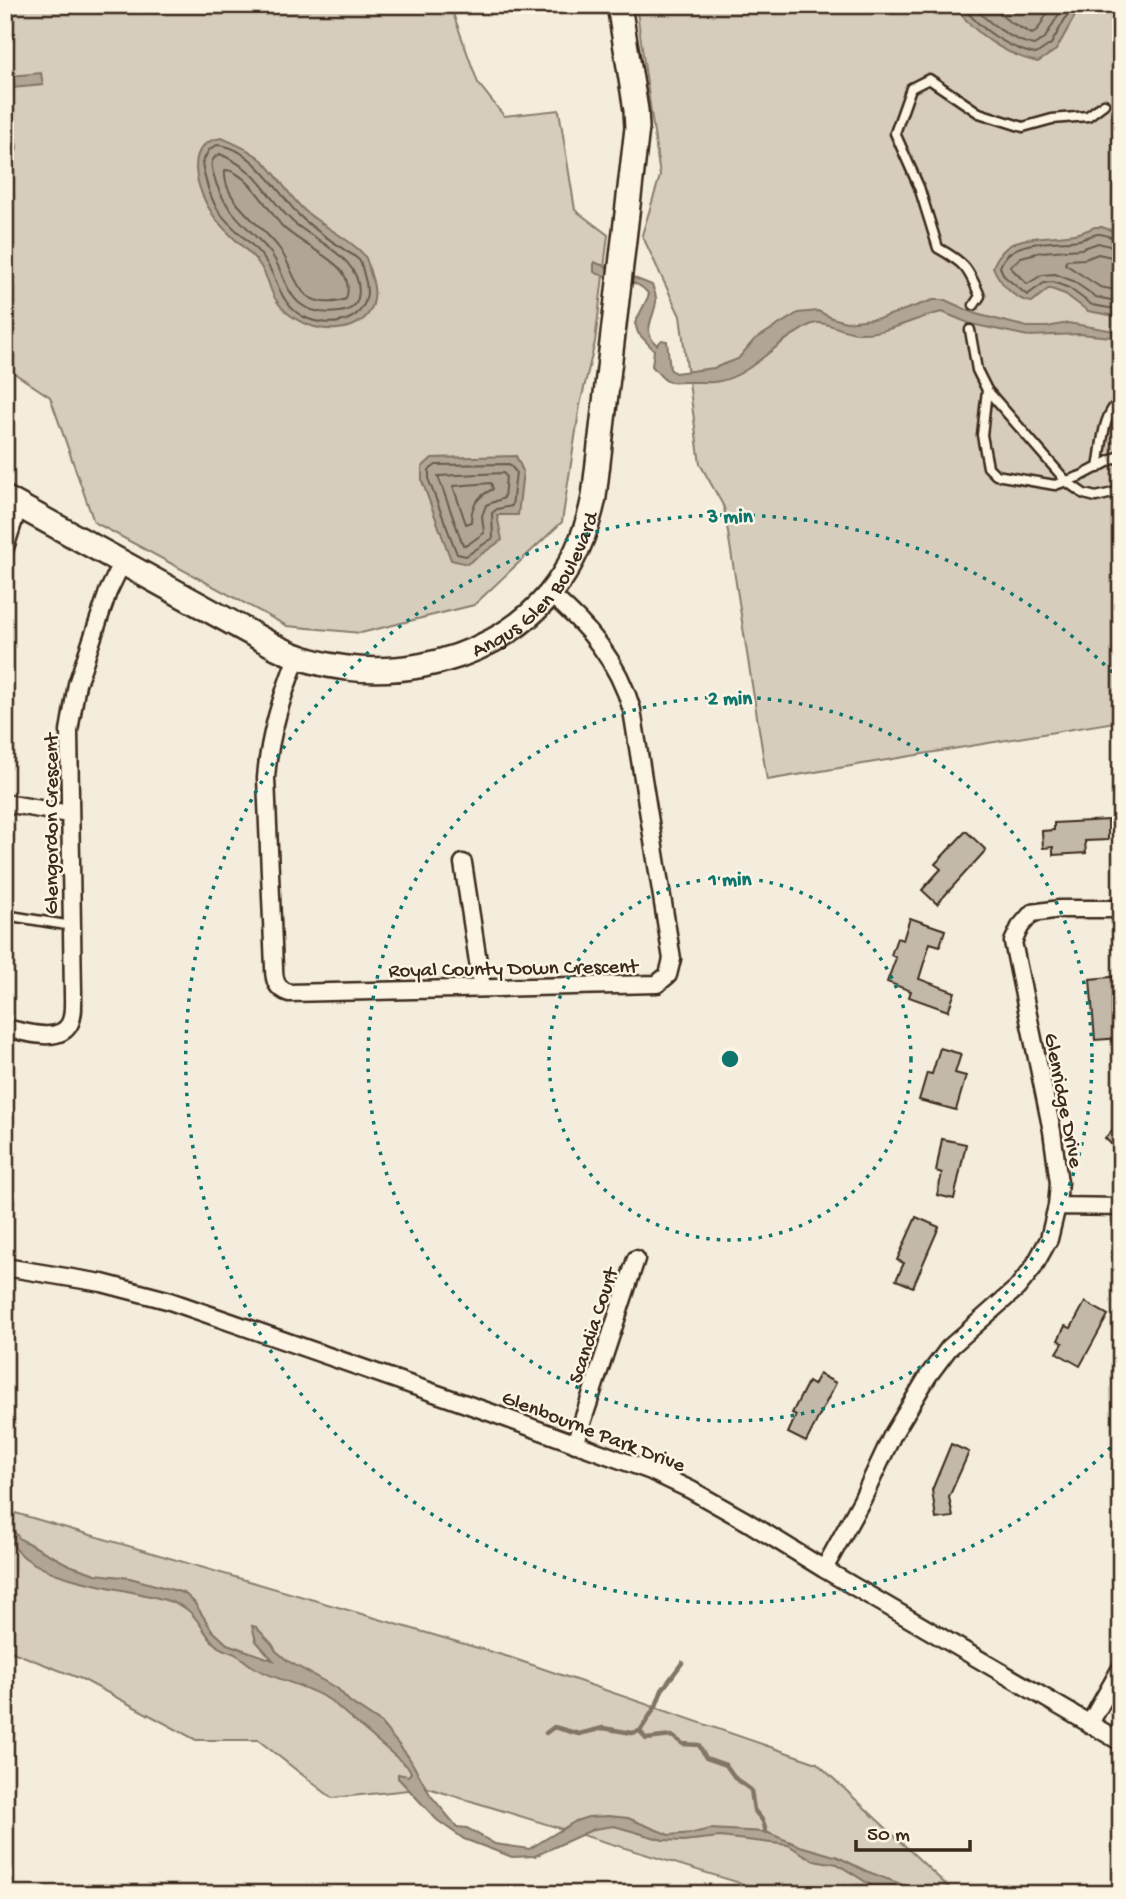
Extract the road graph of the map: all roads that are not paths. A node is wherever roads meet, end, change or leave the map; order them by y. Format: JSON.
{"nodes":[{"id":1,"x":619,"y":5,"type":"edge"},
{"id":2,"x":1104,"y":104,"type":"dead end"},
{"id":3,"x":974,"y":305,"type":"dead end"},
{"id":4,"x":970,"y":330,"type":"dead end"},
{"id":5,"x":987,"y":390,"type":"junction"},
{"id":6,"x":1121,"y":401,"type":"edge"},
{"id":7,"x":1121,"y":455,"type":"edge"},
{"id":8,"x":1098,"y":468,"type":"junction"},
{"id":9,"x":1067,"y":482,"type":"junction"},
{"id":10,"x":1121,"y":491,"type":"edge"},
{"id":11,"x":14,"y":503,"type":"edge"},
{"id":12,"x":5,"y":561,"type":"edge"},
{"id":13,"x":122,"y":563,"type":"junction"},
{"id":14,"x":550,"y":594,"type":"junction"},
{"id":15,"x":297,"y":657,"type":"junction"},
{"id":16,"x":5,"y":803,"type":"edge"},
{"id":17,"x":69,"y":814,"type":"junction"},
{"id":18,"x":463,"y":863,"type":"dead end"},
{"id":19,"x":1121,"y":909,"type":"edge"},
{"id":20,"x":5,"y":915,"type":"edge"},
{"id":21,"x":72,"y":926,"type":"junction"},
{"id":22,"x":482,"y":988,"type":"junction"},
{"id":23,"x":5,"y":1028,"type":"edge"},
{"id":24,"x":1057,"y":1206,"type":"junction"},
{"id":25,"x":1121,"y":1207,"type":"edge"},
{"id":26,"x":636,"y":1259,"type":"dead end"},
{"id":27,"x":5,"y":1267,"type":"edge"},
{"id":28,"x":575,"y":1444,"type":"junction"},
{"id":29,"x":824,"y":1569,"type":"junction"},
{"id":30,"x":1121,"y":1668,"type":"edge"},
{"id":31,"x":1089,"y":1725,"type":"junction"},
{"id":32,"x":1121,"y":1742,"type":"edge"}],
"edges":[{"from":1,"to":14,"type":"street","name":"Angus Glen Boulevard"},
{"from":2,"to":3,"type":"lane"},
{"from":4,"to":5,"type":"lane"},
{"from":5,"to":9,"type":"lane"},
{"from":5,"to":9,"type":"lane"},
{"from":6,"to":8,"type":"lane"},
{"from":7,"to":8,"type":"lane"},
{"from":8,"to":9,"type":"lane"},
{"from":9,"to":10,"type":"lane"},
{"from":11,"to":12,"type":"lane"},
{"from":11,"to":13,"type":"street","name":"Angus Glen Boulevard"},
{"from":13,"to":15,"type":"street","name":"Angus Glen Boulevard"},
{"from":13,"to":17,"type":"street","name":"Glengordon Crescent"},
{"from":14,"to":15,"type":"street","name":"Angus Glen Boulevard"},
{"from":14,"to":22,"type":"street","name":"Royal County Down Crescent"},
{"from":15,"to":22,"type":"street","name":"Royal County Down Crescent"},
{"from":16,"to":17,"type":"street"},
{"from":17,"to":21,"type":"street","name":"Glengordon Crescent"},
{"from":18,"to":22,"type":"street"},
{"from":19,"to":24,"type":"street","name":"Glenridge Drive"},
{"from":20,"to":21,"type":"lane"},
{"from":21,"to":23,"type":"street","name":"Glengordon Crescent"},
{"from":24,"to":25,"type":"street"},
{"from":24,"to":29,"type":"street","name":"Glenridge Drive"},
{"from":26,"to":28,"type":"street","name":"Scandia Court"},
{"from":27,"to":28,"type":"street","name":"Glenbourne Park Drive"},
{"from":28,"to":29,"type":"street","name":"Glenbourne Park Drive"},
{"from":29,"to":31,"type":"street","name":"Glenbourne Park Drive"},
{"from":30,"to":31,"type":"street"},
{"from":31,"to":32,"type":"street","name":"Glenbourne Park Drive"}]}
